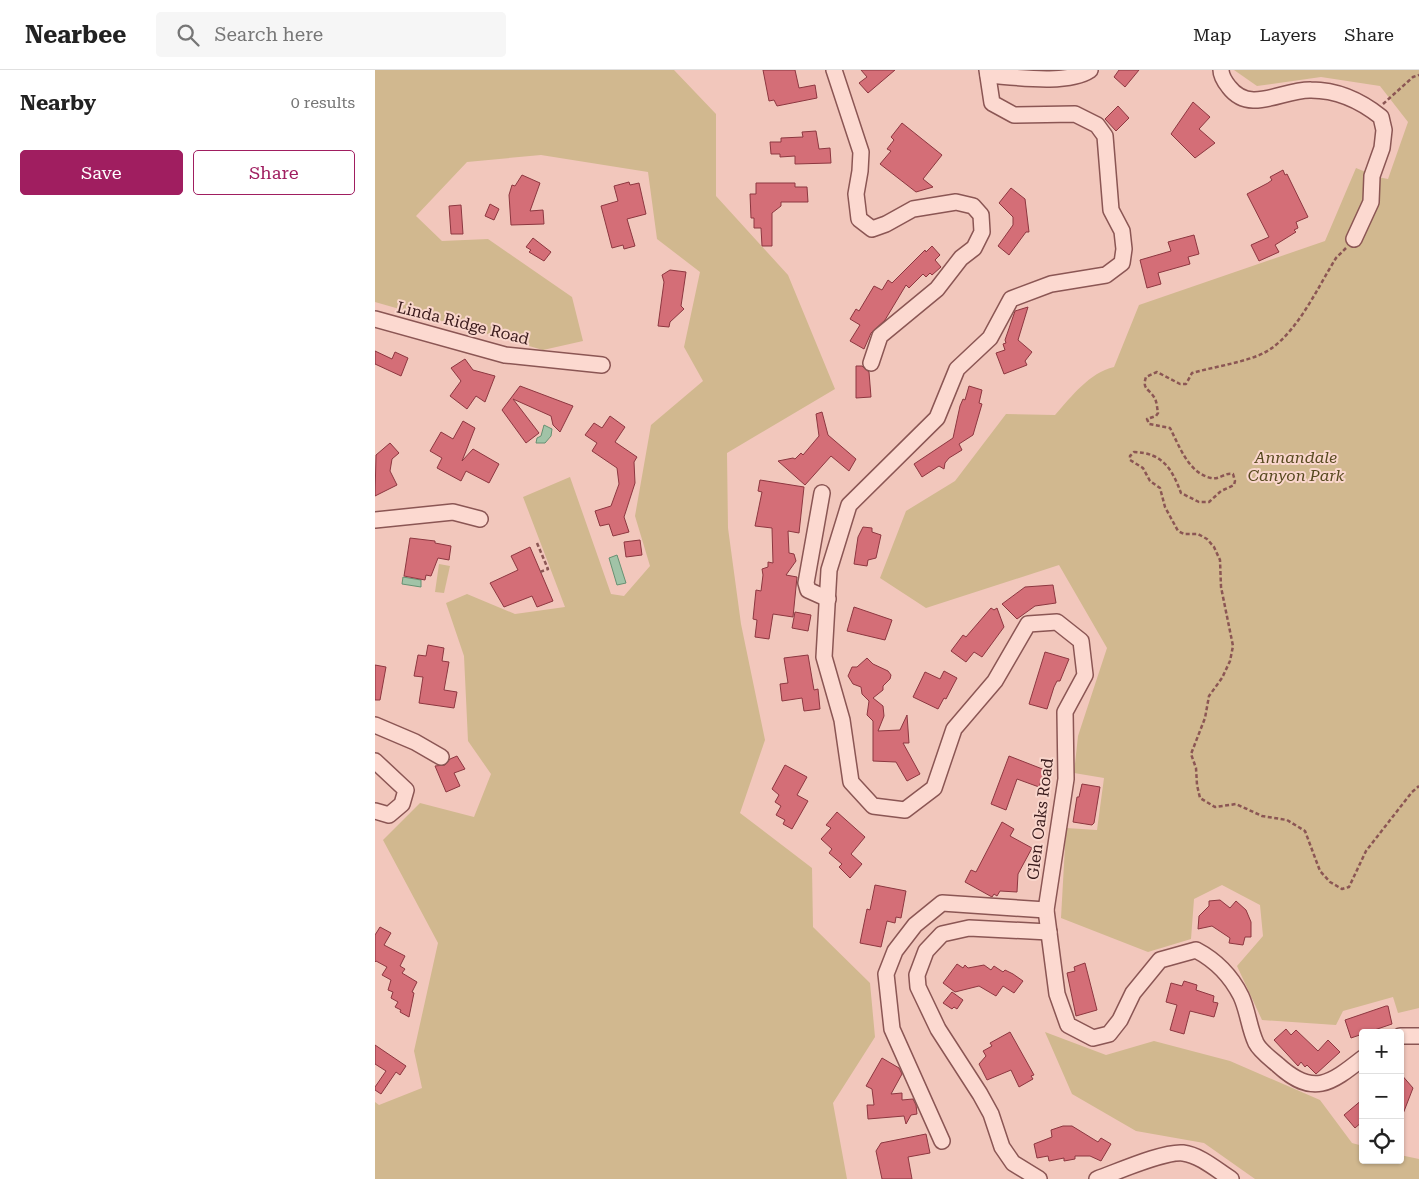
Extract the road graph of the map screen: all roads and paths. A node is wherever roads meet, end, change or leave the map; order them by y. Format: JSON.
{"nodes":[{"id":1,"x":834,"y":70,"type":"edge"},
{"id":2,"x":1090,"y":70,"type":"edge"},
{"id":3,"x":1221,"y":70,"type":"edge"},
{"id":4,"x":988,"y":73,"type":"edge"},
{"id":5,"x":1419,"y":75,"type":"edge"},
{"id":6,"x":1375,"y":111,"type":"junction"},
{"id":7,"x":1354,"y":239,"type":"joint"},
{"id":8,"x":375,"y":319,"type":"edge"},
{"id":9,"x":871,"y":363,"type":"dead end"},
{"id":10,"x":602,"y":365,"type":"dead end"},
{"id":11,"x":822,"y":493,"type":"dead end"},
{"id":12,"x":480,"y":519,"type":"dead end"},
{"id":13,"x":375,"y":520,"type":"edge"},
{"id":14,"x":537,"y":543,"type":"dead end"},
{"id":15,"x":540,"y":572,"type":"dead end"},
{"id":16,"x":827,"y":599,"type":"junction"},
{"id":17,"x":375,"y":725,"type":"edge"},
{"id":18,"x":441,"y":757,"type":"dead end"},
{"id":19,"x":375,"y":761,"type":"edge"},
{"id":20,"x":1419,"y":786,"type":"edge"},
{"id":21,"x":375,"y":811,"type":"edge"},
{"id":22,"x":1046,"y":910,"type":"junction"},
{"id":23,"x":1049,"y":932,"type":"junction"},
{"id":24,"x":1404,"y":1036,"type":"edge"},
{"id":25,"x":1419,"y":1036,"type":"edge"},
{"id":26,"x":1359,"y":1061,"type":"edge"},
{"id":27,"x":942,"y":1141,"type":"dead end"},
{"id":28,"x":1039,"y":1179,"type":"edge"},
{"id":29,"x":1097,"y":1179,"type":"edge"},
{"id":30,"x":1231,"y":1179,"type":"edge"}],
"edges":[{"from":1,"to":9,"type":"street"},
{"from":2,"to":4,"type":"street"},
{"from":3,"to":6,"type":"street"},
{"from":4,"to":16,"type":"street","name":"Glen Oaks Road"},
{"from":5,"to":6,"type":"path"},
{"from":6,"to":7,"type":"street"},
{"from":7,"to":20,"type":"path"},
{"from":8,"to":10,"type":"street","name":"Linda Ridge Road"},
{"from":11,"to":16,"type":"street"},
{"from":12,"to":13,"type":"street"},
{"from":14,"to":15,"type":"path"},
{"from":16,"to":22,"type":"street","name":"Glen Oaks Road"},
{"from":17,"to":18,"type":"street"},
{"from":19,"to":21,"type":"street"},
{"from":22,"to":23,"type":"street","name":"Glen Oaks Road"},
{"from":22,"to":27,"type":"street"},
{"from":23,"to":26,"type":"street","name":"Glen Oaks Road"},
{"from":23,"to":28,"type":"street"},
{"from":24,"to":25,"type":"street"},
{"from":29,"to":30,"type":"street"}]}
